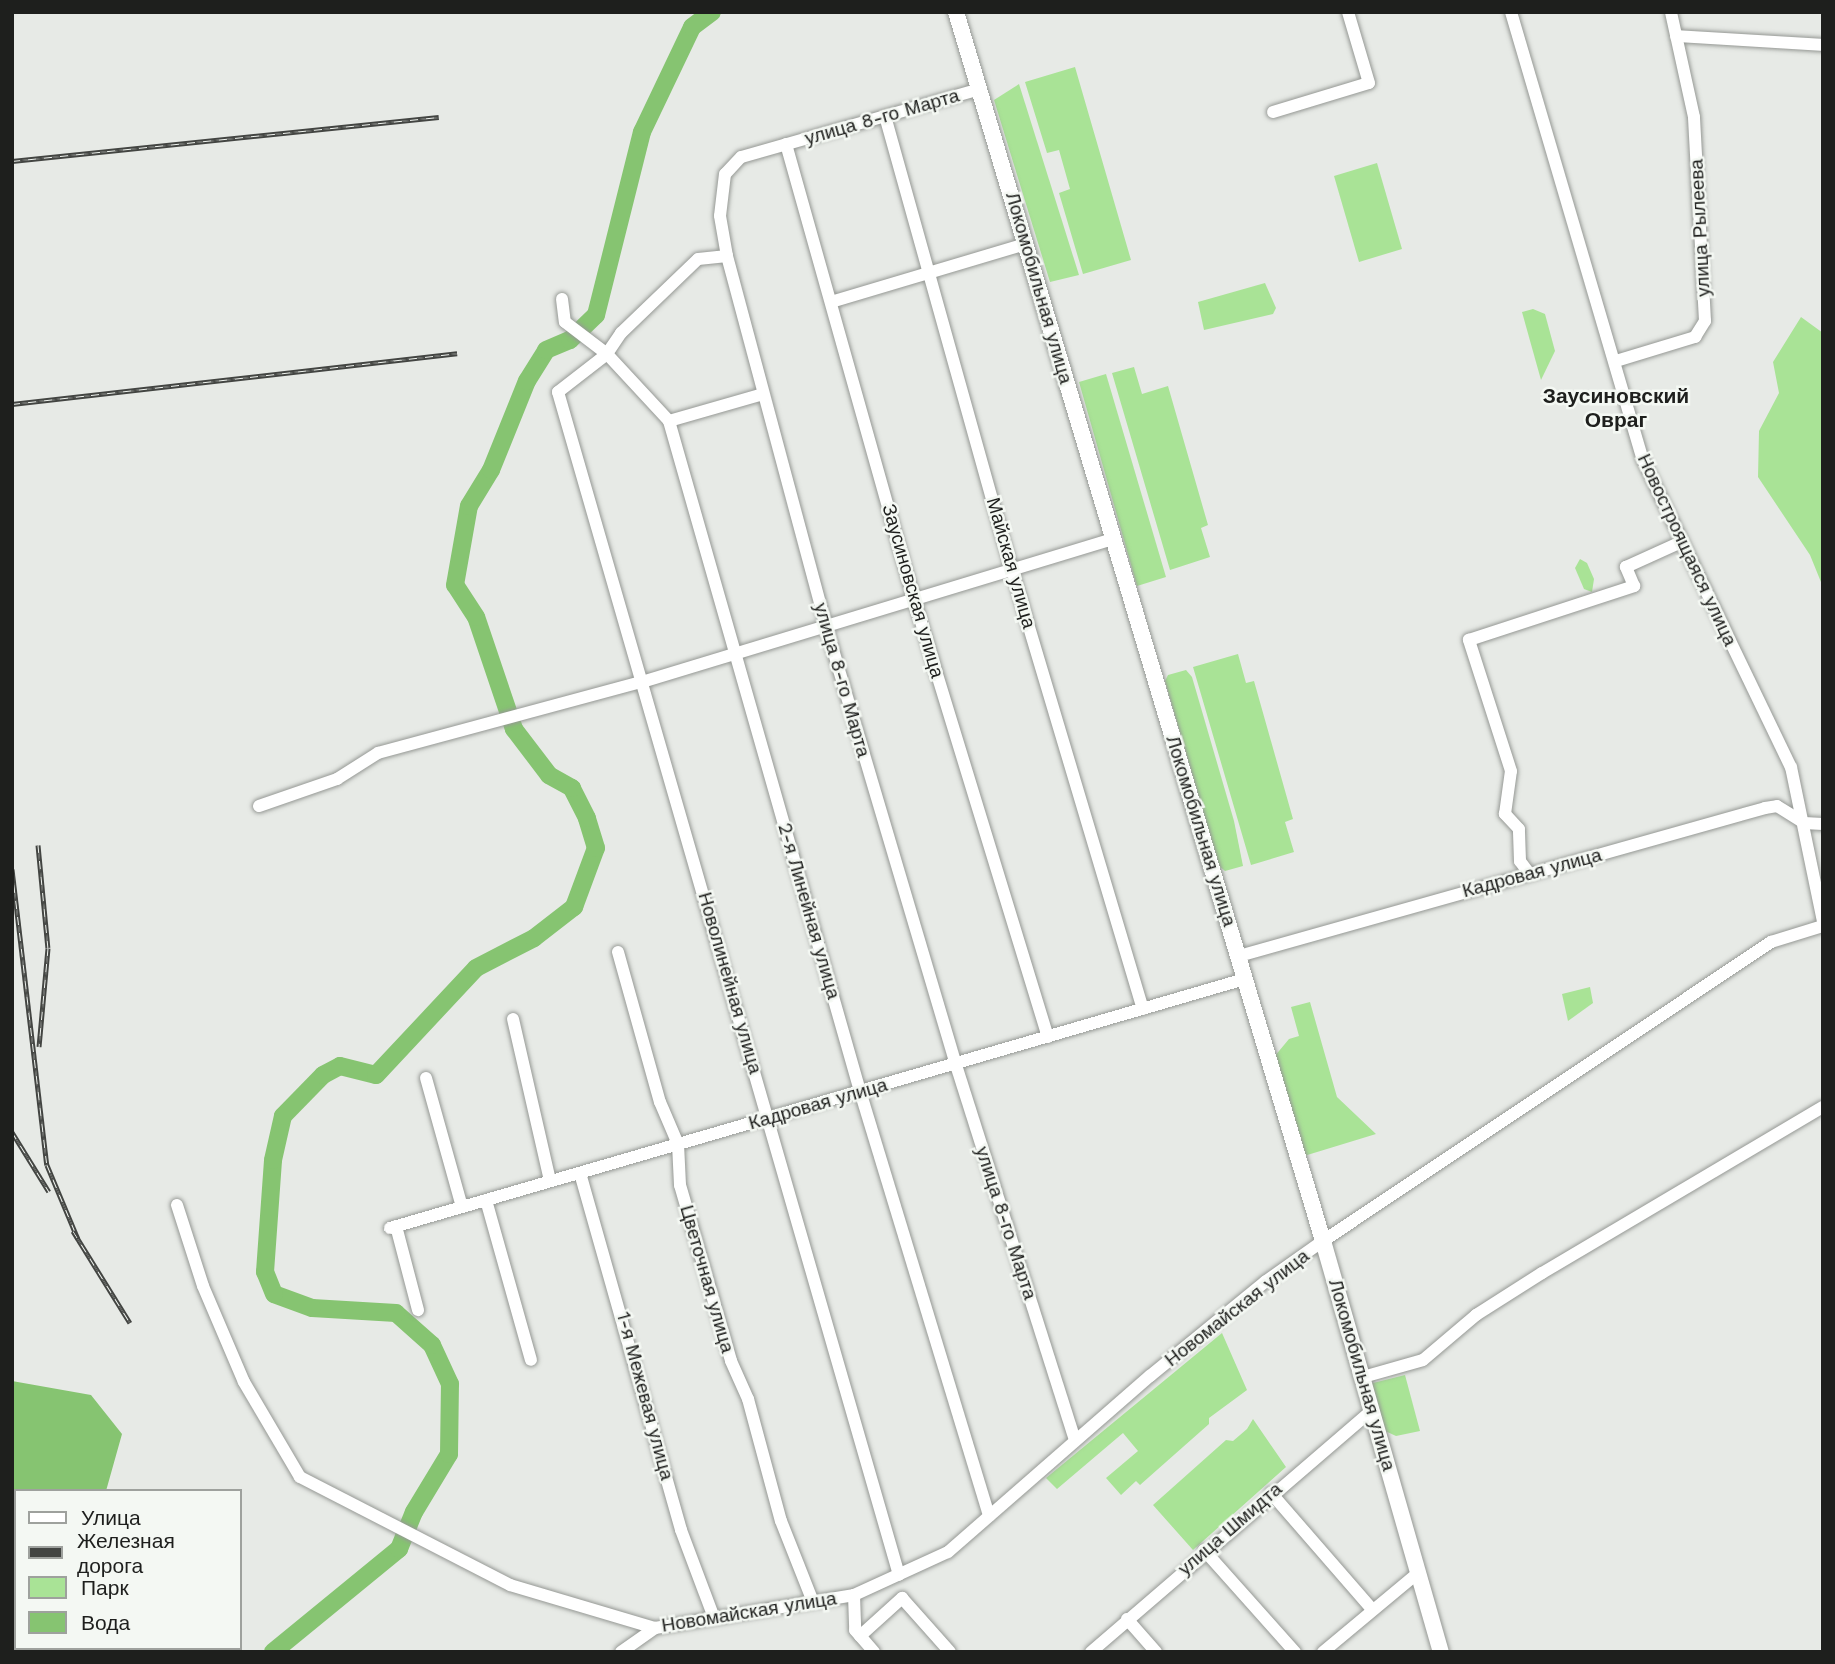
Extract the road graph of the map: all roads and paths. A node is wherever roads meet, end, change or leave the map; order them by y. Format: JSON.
{"nodes":[{"id":1,"x":956,"y":12,"type":"edge"},
{"id":2,"x":1348,"y":12,"type":"edge"},
{"id":3,"x":1511,"y":12,"type":"edge"},
{"id":4,"x":1671,"y":12,"type":"edge"},
{"id":5,"x":1676,"y":36,"type":"junction"},
{"id":6,"x":1823,"y":45,"type":"edge"},
{"id":7,"x":980,"y":89,"type":"junction"},
{"id":8,"x":1273,"y":112,"type":"dead end"},
{"id":9,"x":885,"y":116,"type":"junction"},
{"id":10,"x":786,"y":144,"type":"junction"},
{"id":11,"x":1026,"y":244,"type":"junction"},
{"id":12,"x":727,"y":256,"type":"junction"},
{"id":13,"x":929,"y":274,"type":"junction"},
{"id":14,"x":562,"y":299,"type":"dead end"},
{"id":15,"x":831,"y":302,"type":"junction"},
{"id":16,"x":607,"y":354,"type":"junction"},
{"id":17,"x":1616,"y":360,"type":"junction"},
{"id":18,"x":763,"y":394,"type":"junction"},
{"id":19,"x":668,"y":421,"type":"junction"},
{"id":20,"x":1114,"y":539,"type":"junction"},
{"id":21,"x":1681,"y":542,"type":"junction"},
{"id":22,"x":1012,"y":570,"type":"junction"},
{"id":23,"x":914,"y":599,"type":"junction"},
{"id":24,"x":826,"y":626,"type":"junction"},
{"id":25,"x":736,"y":653,"type":"junction"},
{"id":26,"x":642,"y":682,"type":"junction"},
{"id":27,"x":260,"y":806,"type":"dead end"},
{"id":28,"x":1804,"y":823,"type":"junction"},
{"id":29,"x":1823,"y":824,"type":"edge"},
{"id":30,"x":1529,"y":873,"type":"junction"},
{"id":31,"x":1823,"y":924,"type":"edge"},
{"id":32,"x":618,"y":952,"type":"dead end"},
{"id":33,"x":1238,"y":956,"type":"junction"},
{"id":34,"x":1245,"y":979,"type":"junction"},
{"id":35,"x":1143,"y":1009,"type":"junction"},
{"id":36,"x":513,"y":1019,"type":"dead end"},
{"id":37,"x":1048,"y":1037,"type":"junction"},
{"id":38,"x":956,"y":1065,"type":"junction"},
{"id":39,"x":426,"y":1078,"type":"dead end"},
{"id":40,"x":860,"y":1091,"type":"junction"},
{"id":41,"x":1823,"y":1107,"type":"edge"},
{"id":42,"x":770,"y":1117,"type":"junction"},
{"id":43,"x":678,"y":1144,"type":"junction"},
{"id":44,"x":580,"y":1173,"type":"junction"},
{"id":45,"x":550,"y":1181,"type":"junction"},
{"id":46,"x":486,"y":1200,"type":"junction"},
{"id":47,"x":177,"y":1205,"type":"dead end"},
{"id":48,"x":462,"y":1207,"type":"junction"},
{"id":49,"x":1324,"y":1241,"type":"junction"},
{"id":50,"x":418,"y":1310,"type":"dead end"},
{"id":51,"x":531,"y":1360,"type":"dead end"},
{"id":52,"x":1363,"y":1377,"type":"junction"},
{"id":53,"x":1372,"y":1410,"type":"junction"},
{"id":54,"x":1075,"y":1440,"type":"junction"},
{"id":55,"x":1271,"y":1493,"type":"junction"},
{"id":56,"x":989,"y":1516,"type":"junction"},
{"id":57,"x":1204,"y":1550,"type":"junction"},
{"id":58,"x":1419,"y":1572,"type":"junction"},
{"id":59,"x":900,"y":1575,"type":"junction"},
{"id":60,"x":854,"y":1595,"type":"junction"},
{"id":61,"x":813,"y":1602,"type":"junction"},
{"id":62,"x":1371,"y":1608,"type":"junction"},
{"id":63,"x":714,"y":1618,"type":"junction"},
{"id":64,"x":1127,"y":1619,"type":"junction"},
{"id":65,"x":655,"y":1628,"type":"junction"},
{"id":66,"x":860,"y":1636,"type":"junction"},
{"id":67,"x":621,"y":1652,"type":"edge"},
{"id":68,"x":874,"y":1652,"type":"edge"},
{"id":69,"x":950,"y":1652,"type":"edge"},
{"id":70,"x":1091,"y":1652,"type":"edge"},
{"id":71,"x":1156,"y":1652,"type":"edge"},
{"id":72,"x":1295,"y":1652,"type":"edge"},
{"id":73,"x":1323,"y":1652,"type":"edge"},
{"id":74,"x":1441,"y":1652,"type":"edge"}],
"edges":[{"from":1,"to":7,"type":"main road","name":"Локомобильная улица"},
{"from":2,"to":8,"type":"street"},
{"from":3,"to":17,"type":"street","name":"Новостроящаяся улица"},
{"from":4,"to":5,"type":"street","name":"улица Рылеева"},
{"from":5,"to":6,"type":"street"},
{"from":5,"to":17,"type":"street","name":"улица Рылеева"},
{"from":7,"to":9,"type":"street","name":"улица 8-го Марта"},
{"from":7,"to":11,"type":"main road","name":"Локомобильная улица"},
{"from":9,"to":10,"type":"street","name":"улица 8-го Марта"},
{"from":9,"to":13,"type":"street","name":"Майская улица"},
{"from":10,"to":12,"type":"street","name":"улица 8-го Марта"},
{"from":10,"to":15,"type":"street","name":"Заусиновская улица"},
{"from":11,"to":13,"type":"street"},
{"from":11,"to":20,"type":"main road","name":"Локомобильная улица"},
{"from":12,"to":16,"type":"street"},
{"from":12,"to":18,"type":"street","name":"улица 8-го Марта"},
{"from":13,"to":15,"type":"street"},
{"from":13,"to":22,"type":"street","name":"Майская улица"},
{"from":14,"to":16,"type":"street","name":"2-я Линейная улица"},
{"from":15,"to":23,"type":"street","name":"Заусиновская улица"},
{"from":16,"to":19,"type":"street","name":"2-я Линейная улица"},
{"from":16,"to":26,"type":"street","name":"Новолинейная улица"},
{"from":17,"to":21,"type":"street","name":"Новостроящаяся улица"},
{"from":18,"to":19,"type":"street"},
{"from":18,"to":24,"type":"street","name":"улица 8-го Марта"},
{"from":19,"to":25,"type":"street","name":"2-я Линейная улица"},
{"from":20,"to":22,"type":"street"},
{"from":20,"to":33,"type":"main road","name":"Локомобильная улица"},
{"from":21,"to":28,"type":"street","name":"Новостроящаяся улица"},
{"from":21,"to":30,"type":"street"},
{"from":22,"to":23,"type":"street"},
{"from":22,"to":35,"type":"street","name":"Майская улица"},
{"from":23,"to":24,"type":"street"},
{"from":23,"to":37,"type":"street","name":"Заусиновская улица"},
{"from":24,"to":25,"type":"street"},
{"from":24,"to":38,"type":"street","name":"улица 8-го Марта"},
{"from":25,"to":26,"type":"street"},
{"from":25,"to":40,"type":"street","name":"2-я Линейная улица"},
{"from":26,"to":27,"type":"street"},
{"from":26,"to":42,"type":"street","name":"Новолинейная улица"},
{"from":28,"to":29,"type":"street","name":"Кадровая улица"},
{"from":28,"to":30,"type":"street","name":"Кадровая улица"},
{"from":28,"to":31,"type":"street","name":"Новостроящаяся улица"},
{"from":30,"to":33,"type":"street","name":"Кадровая улица"},
{"from":31,"to":49,"type":"street","name":"Новомайская улица"},
{"from":32,"to":43,"type":"street","name":"Цветочная улица"},
{"from":33,"to":34,"type":"main road","name":"Локомобильная улица"},
{"from":34,"to":35,"type":"street","name":"Кадровая улица"},
{"from":34,"to":49,"type":"main road","name":"Локомобильная улица"},
{"from":35,"to":37,"type":"street","name":"Кадровая улица"},
{"from":36,"to":45,"type":"street"},
{"from":37,"to":38,"type":"street","name":"Кадровая улица"},
{"from":38,"to":40,"type":"street","name":"Кадровая улица"},
{"from":38,"to":54,"type":"street","name":"улица 8-го Марта"},
{"from":39,"to":48,"type":"street"},
{"from":40,"to":42,"type":"street","name":"Кадровая улица"},
{"from":40,"to":56,"type":"street","name":"2-я Линейная улица"},
{"from":41,"to":52,"type":"street"},
{"from":42,"to":43,"type":"street","name":"Кадровая улица"},
{"from":42,"to":59,"type":"street","name":"Новолинейная улица"},
{"from":43,"to":44,"type":"street","name":"Кадровая улица"},
{"from":43,"to":61,"type":"street","name":"Цветочная улица"},
{"from":44,"to":45,"type":"street","name":"Кадровая улица"},
{"from":44,"to":63,"type":"street","name":"1-я Межевая улица"},
{"from":45,"to":46,"type":"street","name":"Кадровая улица"},
{"from":46,"to":48,"type":"street","name":"Кадровая улица"},
{"from":46,"to":51,"type":"street"},
{"from":47,"to":65,"type":"street","name":"Новомайская улица"},
{"from":48,"to":50,"type":"street","name":"Кадровая улица"},
{"from":49,"to":52,"type":"main road","name":"Локомобильная улица"},
{"from":49,"to":54,"type":"street","name":"Новомайская улица"},
{"from":52,"to":53,"type":"main road","name":"Локомобильная улица"},
{"from":53,"to":55,"type":"street","name":"улица Шмидта"},
{"from":53,"to":58,"type":"main road","name":"Локомобильная улица"},
{"from":54,"to":56,"type":"street","name":"Новомайская улица"},
{"from":55,"to":57,"type":"street","name":"улица Шмидта"},
{"from":55,"to":62,"type":"street"},
{"from":56,"to":59,"type":"street","name":"Новомайская улица"},
{"from":57,"to":64,"type":"street","name":"улица Шмидта"},
{"from":57,"to":72,"type":"street"},
{"from":58,"to":62,"type":"street"},
{"from":58,"to":74,"type":"main road","name":"Локомобильная улица"},
{"from":59,"to":60,"type":"street","name":"Новомайская улица"},
{"from":60,"to":61,"type":"street","name":"Новомайская улица"},
{"from":60,"to":66,"type":"street"},
{"from":61,"to":63,"type":"street","name":"Новомайская улица"},
{"from":62,"to":73,"type":"street"},
{"from":63,"to":65,"type":"street","name":"Новомайская улица"},
{"from":64,"to":70,"type":"street","name":"улица Шмидта"},
{"from":64,"to":71,"type":"street"},
{"from":65,"to":67,"type":"street"},
{"from":66,"to":68,"type":"street"},
{"from":66,"to":69,"type":"street"}]}
